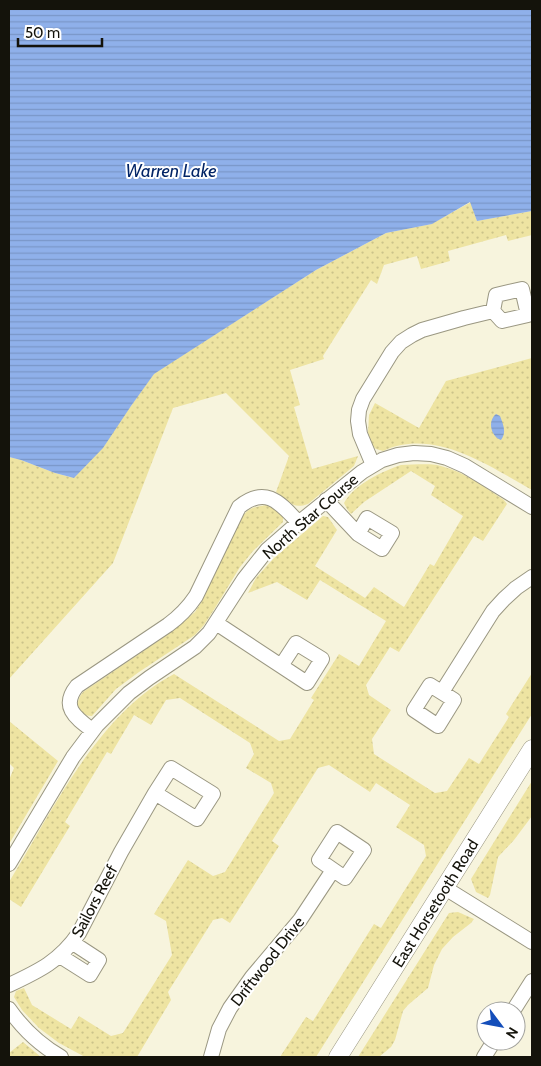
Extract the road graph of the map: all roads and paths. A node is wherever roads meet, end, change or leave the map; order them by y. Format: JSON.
{"nodes":[{"id":1,"x":493,"y":310,"type":"dead end"},
{"id":2,"x":373,"y":465,"type":"junction"},
{"id":3,"x":326,"y":500,"type":"junction"},
{"id":4,"x":532,"y":507,"type":"edge"},
{"id":5,"x":299,"y":523,"type":"junction"},
{"id":6,"x":358,"y":534,"type":"dead end"},
{"id":7,"x":532,"y":577,"type":"edge"},
{"id":8,"x":216,"y":623,"type":"junction"},
{"id":9,"x":281,"y":666,"type":"dead end"},
{"id":10,"x":442,"y":692,"type":"dead end"},
{"id":11,"x":92,"y":730,"type":"junction"},
{"id":12,"x":532,"y":748,"type":"edge"},
{"id":13,"x":155,"y":793,"type":"dead end"},
{"id":14,"x":9,"y":864,"type":"edge"},
{"id":15,"x":333,"y":870,"type":"dead end"},
{"id":16,"x":445,"y":888,"type":"junction"},
{"id":17,"x":532,"y":942,"type":"edge"},
{"id":18,"x":72,"y":943,"type":"junction"},
{"id":19,"x":60,"y":956,"type":"junction"},
{"id":20,"x":532,"y":981,"type":"edge"},
{"id":21,"x":9,"y":985,"type":"edge"},
{"id":22,"x":519,"y":1001,"type":"edge"},
{"id":23,"x":9,"y":1009,"type":"edge"},
{"id":24,"x":62,"y":1057,"type":"edge"},
{"id":25,"x":211,"y":1057,"type":"edge"},
{"id":26,"x":338,"y":1057,"type":"edge"}],
"edges":[{"from":1,"to":2,"type":"street"},
{"from":2,"to":3,"type":"street","name":"North Star Course"},
{"from":2,"to":4,"type":"street","name":"North Star Course"},
{"from":3,"to":5,"type":"street","name":"North Star Course"},
{"from":3,"to":6,"type":"street"},
{"from":5,"to":8,"type":"street","name":"North Star Course"},
{"from":5,"to":11,"type":"street"},
{"from":7,"to":10,"type":"street"},
{"from":8,"to":9,"type":"street"},
{"from":8,"to":11,"type":"street","name":"North Star Course"},
{"from":11,"to":14,"type":"street","name":"North Star Course"},
{"from":12,"to":16,"type":"main road","name":"East Horsetooth Road"},
{"from":13,"to":18,"type":"street","name":"Sailors Reef"},
{"from":15,"to":25,"type":"street","name":"Driftwood Drive"},
{"from":16,"to":17,"type":"street"},
{"from":16,"to":26,"type":"main road","name":"East Horsetooth Road"},
{"from":18,"to":19,"type":"street","name":"Sailors Reef"},
{"from":18,"to":19,"type":"street"},
{"from":19,"to":21,"type":"street","name":"Sailors Reef"},
{"from":20,"to":22,"type":"street"},
{"from":23,"to":24,"type":"street"}]}
